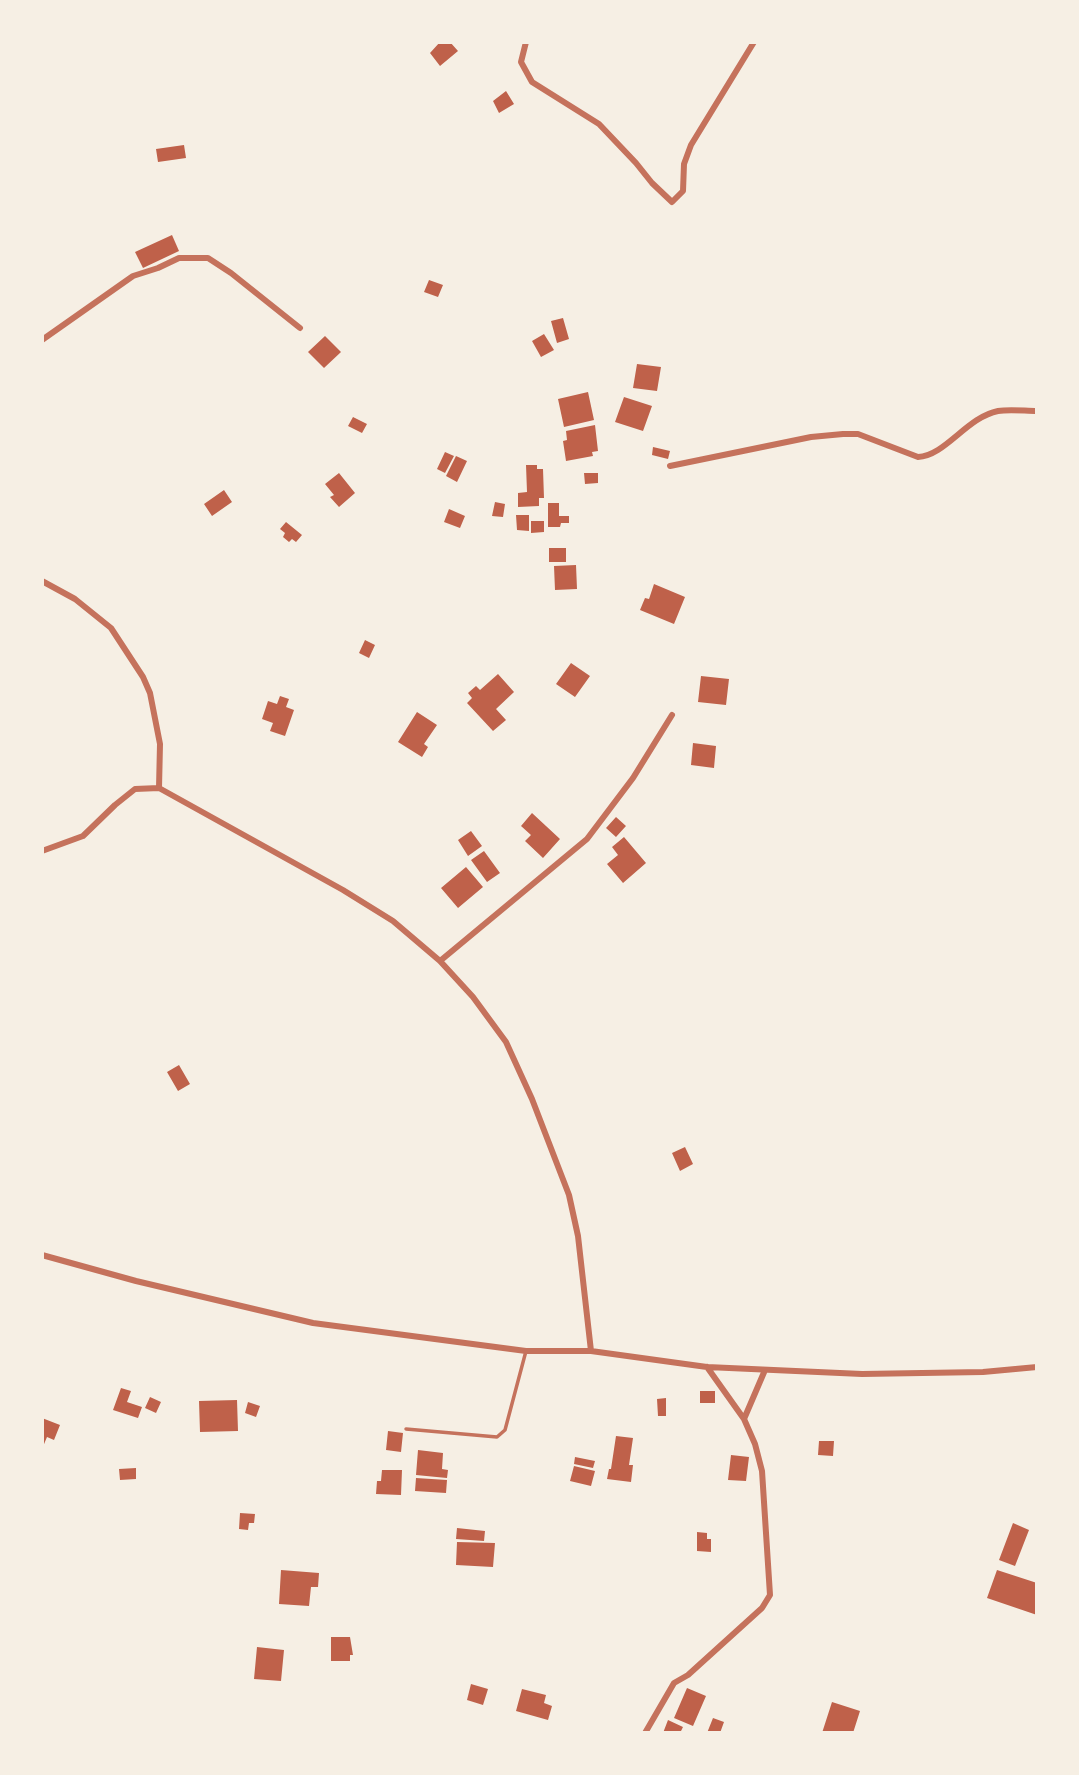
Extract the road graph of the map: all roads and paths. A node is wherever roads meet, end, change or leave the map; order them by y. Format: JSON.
{"nodes":[{"id":1,"x":526,"y":42,"type":"edge"},
{"id":2,"x":754,"y":42,"type":"edge"},
{"id":3,"x":300,"y":328,"type":"dead end"},
{"id":4,"x":42,"y":340,"type":"edge"},
{"id":5,"x":1037,"y":411,"type":"edge"},
{"id":6,"x":670,"y":466,"type":"dead end"},
{"id":7,"x":42,"y":581,"type":"edge"},
{"id":8,"x":672,"y":715,"type":"dead end"},
{"id":9,"x":159,"y":788,"type":"junction"},
{"id":10,"x":42,"y":851,"type":"edge"},
{"id":11,"x":440,"y":961,"type":"junction"},
{"id":12,"x":42,"y":1255,"type":"edge"},
{"id":13,"x":526,"y":1351,"type":"junction"},
{"id":14,"x":591,"y":1351,"type":"junction"},
{"id":15,"x":707,"y":1367,"type":"junction"},
{"id":16,"x":1037,"y":1367,"type":"edge"},
{"id":17,"x":765,"y":1370,"type":"junction"},
{"id":18,"x":744,"y":1419,"type":"junction"},
{"id":19,"x":405,"y":1429,"type":"dead end"},
{"id":20,"x":645,"y":1733,"type":"edge"}],
"edges":[{"from":1,"to":2,"type":"street"},
{"from":3,"to":4,"type":"street"},
{"from":5,"to":6,"type":"street"},
{"from":7,"to":9,"type":"street"},
{"from":8,"to":11,"type":"street"},
{"from":9,"to":10,"type":"street"},
{"from":9,"to":11,"type":"street"},
{"from":11,"to":14,"type":"street"},
{"from":12,"to":13,"type":"street"},
{"from":13,"to":14,"type":"street"},
{"from":13,"to":19,"type":"lane"},
{"from":14,"to":15,"type":"street"},
{"from":15,"to":17,"type":"street"},
{"from":15,"to":18,"type":"street"},
{"from":16,"to":17,"type":"street"},
{"from":17,"to":18,"type":"street"},
{"from":18,"to":20,"type":"street"}]}
